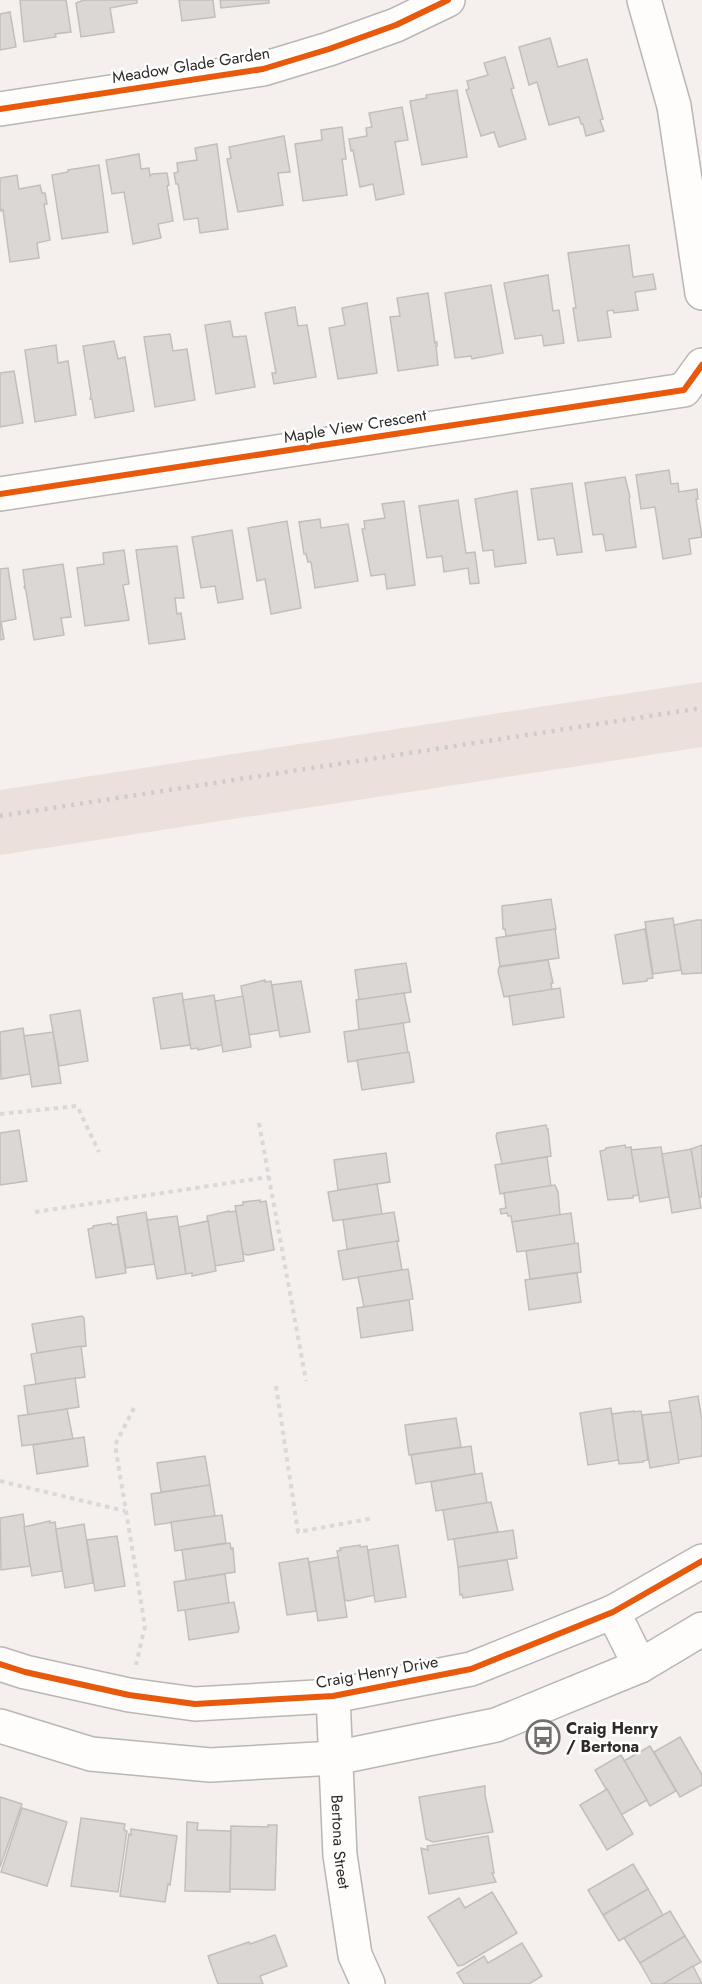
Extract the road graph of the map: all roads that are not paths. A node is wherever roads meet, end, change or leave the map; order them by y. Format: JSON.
{"nodes":[{"id":1,"x":448,"y":0,"type":"edge"},
{"id":2,"x":644,"y":0,"type":"edge"},
{"id":3,"x":0,"y":109,"type":"edge"},
{"id":4,"x":702,"y":293,"type":"edge"},
{"id":5,"x":702,"y":365,"type":"edge"},
{"id":6,"x":0,"y":494,"type":"edge"},
{"id":7,"x":702,"y":1561,"type":"edge"},
{"id":8,"x":613,"y":1612,"type":"junction"},
{"id":9,"x":702,"y":1629,"type":"edge"},
{"id":10,"x":0,"y":1664,"type":"edge"},
{"id":11,"x":640,"y":1666,"type":"junction"},
{"id":12,"x":333,"y":1696,"type":"junction"},
{"id":13,"x":0,"y":1726,"type":"edge"},
{"id":14,"x":335,"y":1758,"type":"junction"},
{"id":15,"x":368,"y":1984,"type":"edge"}],
"edges":[{"from":1,"to":3,"type":"street","name":"Meadow Glade Garden"},
{"from":2,"to":4,"type":"street"},
{"from":5,"to":6,"type":"street","name":"Maple View Crescent"},
{"from":7,"to":8,"type":"street","name":"Craig Henry Drive"},
{"from":8,"to":11,"type":"street"},
{"from":8,"to":12,"type":"street","name":"Craig Henry Drive"},
{"from":9,"to":11,"type":"street"},
{"from":10,"to":12,"type":"street","name":"Craig Henry Drive"},
{"from":11,"to":14,"type":"street"},
{"from":12,"to":14,"type":"street","name":"Bertona Street"},
{"from":13,"to":14,"type":"street"},
{"from":14,"to":15,"type":"street","name":"Bertona Street"}]}
